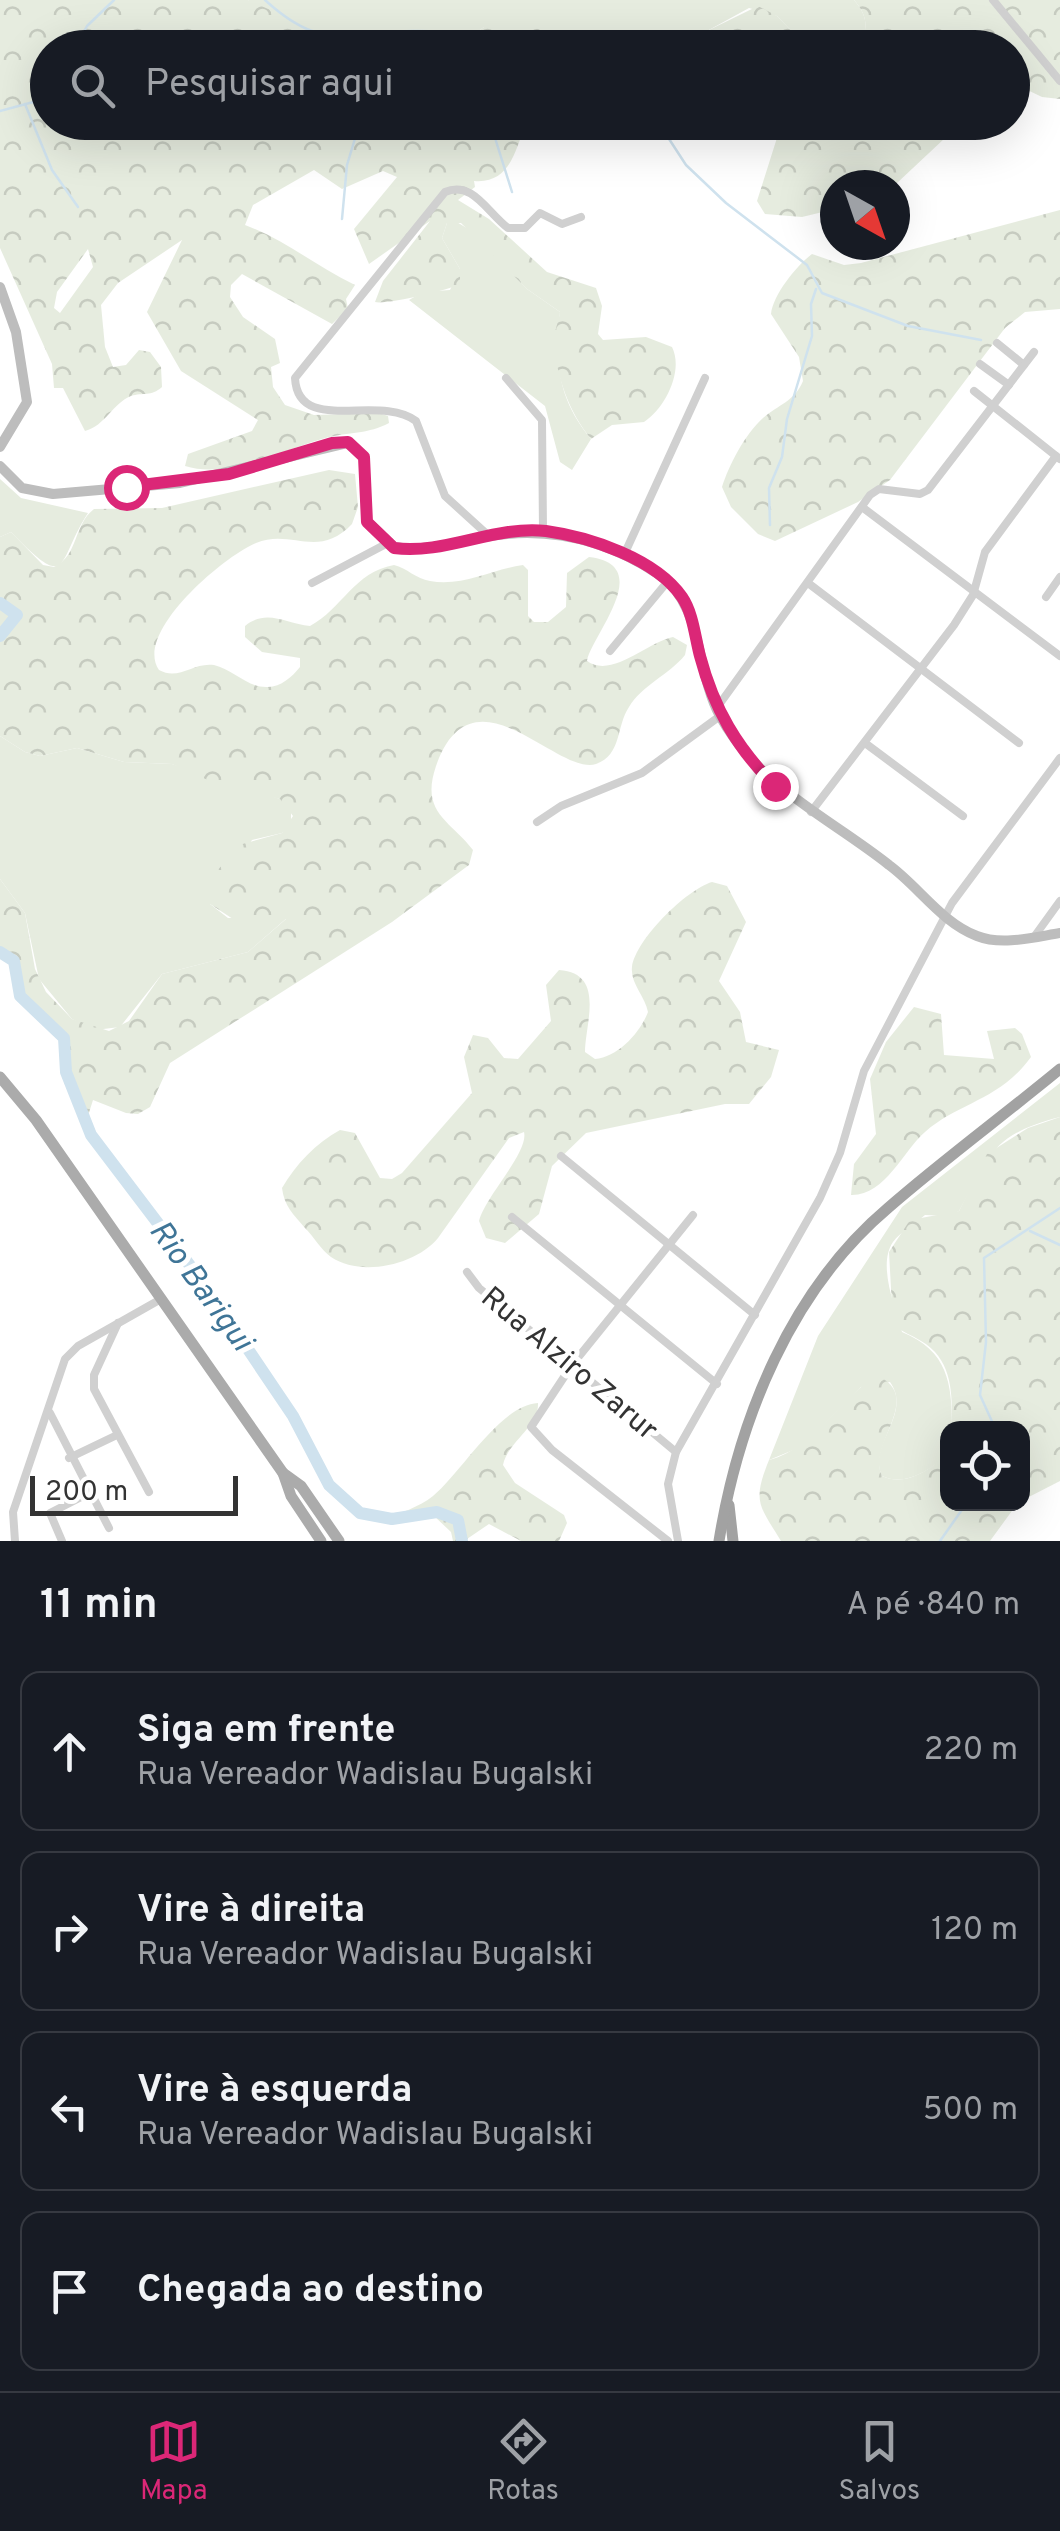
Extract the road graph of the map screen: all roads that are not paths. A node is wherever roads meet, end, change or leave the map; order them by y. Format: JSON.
{"nodes":[{"id":1,"x":993,"y":0,"type":"edge"},
{"id":2,"x":1018,"y":30,"type":"edge"},
{"id":3,"x":1030,"y":44,"type":"edge"},
{"id":4,"x":1060,"y":80,"type":"edge"},
{"id":5,"x":581,"y":217,"type":"dead end"},
{"id":6,"x":0,"y":287,"type":"edge"},
{"id":7,"x":997,"y":343,"type":"dead end"},
{"id":8,"x":1034,"y":352,"type":"dead end"},
{"id":9,"x":980,"y":364,"type":"dead end"},
{"id":10,"x":1024,"y":365,"type":"junction"},
{"id":11,"x":506,"y":378,"type":"dead end"},
{"id":12,"x":705,"y":378,"type":"dead end"},
{"id":13,"x":1010,"y":386,"type":"junction"},
{"id":14,"x":974,"y":391,"type":"dead end"},
{"id":15,"x":994,"y":407,"type":"junction"},
{"id":16,"x":0,"y":446,"type":"edge"},
{"id":17,"x":1058,"y":458,"type":"edge"},
{"id":18,"x":0,"y":466,"type":"edge"},
{"id":19,"x":862,"y":507,"type":"junction"},
{"id":20,"x":543,"y":530,"type":"junction"},
{"id":21,"x":489,"y":536,"type":"junction"},
{"id":22,"x":386,"y":544,"type":"junction"},
{"id":23,"x":624,"y":555,"type":"junction"},
{"id":24,"x":1060,"y":576,"type":"edge"},
{"id":25,"x":668,"y":581,"type":"junction"},
{"id":26,"x":808,"y":582,"type":"junction"},
{"id":27,"x":312,"y":583,"type":"dead end"},
{"id":28,"x":973,"y":594,"type":"junction"},
{"id":29,"x":1046,"y":596,"type":"dead end"},
{"id":30,"x":610,"y":651,"type":"dead end"},
{"id":31,"x":1060,"y":656,"type":"edge"},
{"id":32,"x":922,"y":668,"type":"junction"},
{"id":33,"x":718,"y":712,"type":"junction"},
{"id":34,"x":865,"y":743,"type":"junction"},
{"id":35,"x":1019,"y":743,"type":"dead end"},
{"id":36,"x":1060,"y":758,"type":"edge"},
{"id":37,"x":811,"y":812,"type":"junction"},
{"id":38,"x":964,"y":816,"type":"dead end"},
{"id":39,"x":537,"y":822,"type":"dead end"},
{"id":40,"x":1060,"y":901,"type":"edge"},
{"id":41,"x":945,"y":917,"type":"junction"},
{"id":42,"x":1060,"y":933,"type":"edge"},
{"id":43,"x":1034,"y":937,"type":"junction"},
{"id":44,"x":1060,"y":1069,"type":"edge"},
{"id":45,"x":0,"y":1077,"type":"edge"},
{"id":46,"x":561,"y":1156,"type":"dead end"},
{"id":47,"x":692,"y":1215,"type":"dead end"},
{"id":48,"x":512,"y":1217,"type":"dead end"},
{"id":49,"x":669,"y":1246,"type":"junction"},
{"id":50,"x":467,"y":1272,"type":"dead end"},
{"id":51,"x":161,"y":1300,"type":"junction"},
{"id":52,"x":620,"y":1306,"type":"junction"},
{"id":53,"x":756,"y":1315,"type":"junction"},
{"id":54,"x":118,"y":1323,"type":"junction"},
{"id":55,"x":572,"y":1365,"type":"junction"},
{"id":56,"x":717,"y":1384,"type":"junction"},
{"id":57,"x":50,"y":1413,"type":"junction"},
{"id":58,"x":116,"y":1436,"type":"junction"},
{"id":59,"x":676,"y":1452,"type":"junction"},
{"id":60,"x":69,"y":1458,"type":"junction"},
{"id":61,"x":283,"y":1474,"type":"junction"},
{"id":62,"x":728,"y":1488,"type":"junction"},
{"id":63,"x":150,"y":1492,"type":"dead end"},
{"id":64,"x":89,"y":1493,"type":"junction"},
{"id":65,"x":0,"y":1517,"type":"edge"},
{"id":66,"x":12,"y":1519,"type":"junction"},
{"id":67,"x":109,"y":1528,"type":"dead end"},
{"id":68,"x":15,"y":1541,"type":"edge"},
{"id":69,"x":62,"y":1541,"type":"edge"},
{"id":70,"x":321,"y":1541,"type":"edge"},
{"id":71,"x":339,"y":1541,"type":"edge"},
{"id":72,"x":668,"y":1541,"type":"edge"},
{"id":73,"x":678,"y":1541,"type":"edge"},
{"id":74,"x":716,"y":1541,"type":"edge"},
{"id":75,"x":733,"y":1541,"type":"edge"}],
"edges":[{"from":1,"to":2,"type":"street"},
{"from":3,"to":4,"type":"street"},
{"from":5,"to":21,"type":"street"},
{"from":6,"to":16,"type":"main road"},
{"from":7,"to":10,"type":"street"},
{"from":8,"to":10,"type":"street"},
{"from":9,"to":13,"type":"street"},
{"from":10,"to":13,"type":"street"},
{"from":11,"to":20,"type":"street"},
{"from":12,"to":23,"type":"street"},
{"from":13,"to":15,"type":"street"},
{"from":14,"to":15,"type":"street"},
{"from":15,"to":17,"type":"street"},
{"from":15,"to":19,"type":"street"},
{"from":17,"to":28,"type":"street"},
{"from":18,"to":22,"type":"main road"},
{"from":19,"to":26,"type":"street"},
{"from":19,"to":28,"type":"street"},
{"from":20,"to":21,"type":"main road"},
{"from":20,"to":23,"type":"main road"},
{"from":21,"to":22,"type":"main road"},
{"from":22,"to":27,"type":"street"},
{"from":23,"to":25,"type":"main road"},
{"from":24,"to":29,"type":"street"},
{"from":25,"to":30,"type":"street"},
{"from":25,"to":33,"type":"main road"},
{"from":26,"to":32,"type":"street"},
{"from":26,"to":33,"type":"street"},
{"from":28,"to":31,"type":"street"},
{"from":28,"to":32,"type":"street"},
{"from":32,"to":34,"type":"street"},
{"from":32,"to":35,"type":"street"},
{"from":33,"to":37,"type":"main road"},
{"from":33,"to":39,"type":"street"},
{"from":34,"to":37,"type":"street"},
{"from":34,"to":38,"type":"street"},
{"from":36,"to":41,"type":"street"},
{"from":37,"to":41,"type":"main road"},
{"from":40,"to":43,"type":"street"},
{"from":41,"to":43,"type":"main road"},
{"from":41,"to":53,"type":"street"},
{"from":42,"to":43,"type":"main road"},
{"from":44,"to":62,"type":"highway"},
{"from":45,"to":51,"type":"main road"},
{"from":46,"to":49,"type":"street"},
{"from":47,"to":49,"type":"street"},
{"from":48,"to":52,"type":"street"},
{"from":49,"to":52,"type":"street"},
{"from":49,"to":53,"type":"street"},
{"from":50,"to":55,"type":"street","name":"Rua Alziro Zarur"},
{"from":51,"to":54,"type":"street"},
{"from":51,"to":61,"type":"main road"},
{"from":52,"to":55,"type":"street"},
{"from":52,"to":56,"type":"street"},
{"from":53,"to":56,"type":"street"},
{"from":54,"to":57,"type":"street"},
{"from":54,"to":58,"type":"street"},
{"from":55,"to":59,"type":"street","name":"Rua Alziro Zarur"},
{"from":55,"to":72,"type":"street"},
{"from":56,"to":59,"type":"street"},
{"from":57,"to":60,"type":"street"},
{"from":57,"to":66,"type":"street"},
{"from":58,"to":60,"type":"street"},
{"from":58,"to":63,"type":"street"},
{"from":59,"to":73,"type":"street"},
{"from":60,"to":64,"type":"street"},
{"from":61,"to":70,"type":"main road"},
{"from":61,"to":71,"type":"main road"},
{"from":62,"to":74,"type":"highway"},
{"from":62,"to":75,"type":"highway"},
{"from":64,"to":67,"type":"street"},
{"from":64,"to":69,"type":"street"},
{"from":65,"to":66,"type":"street"},
{"from":66,"to":68,"type":"street"}]}
